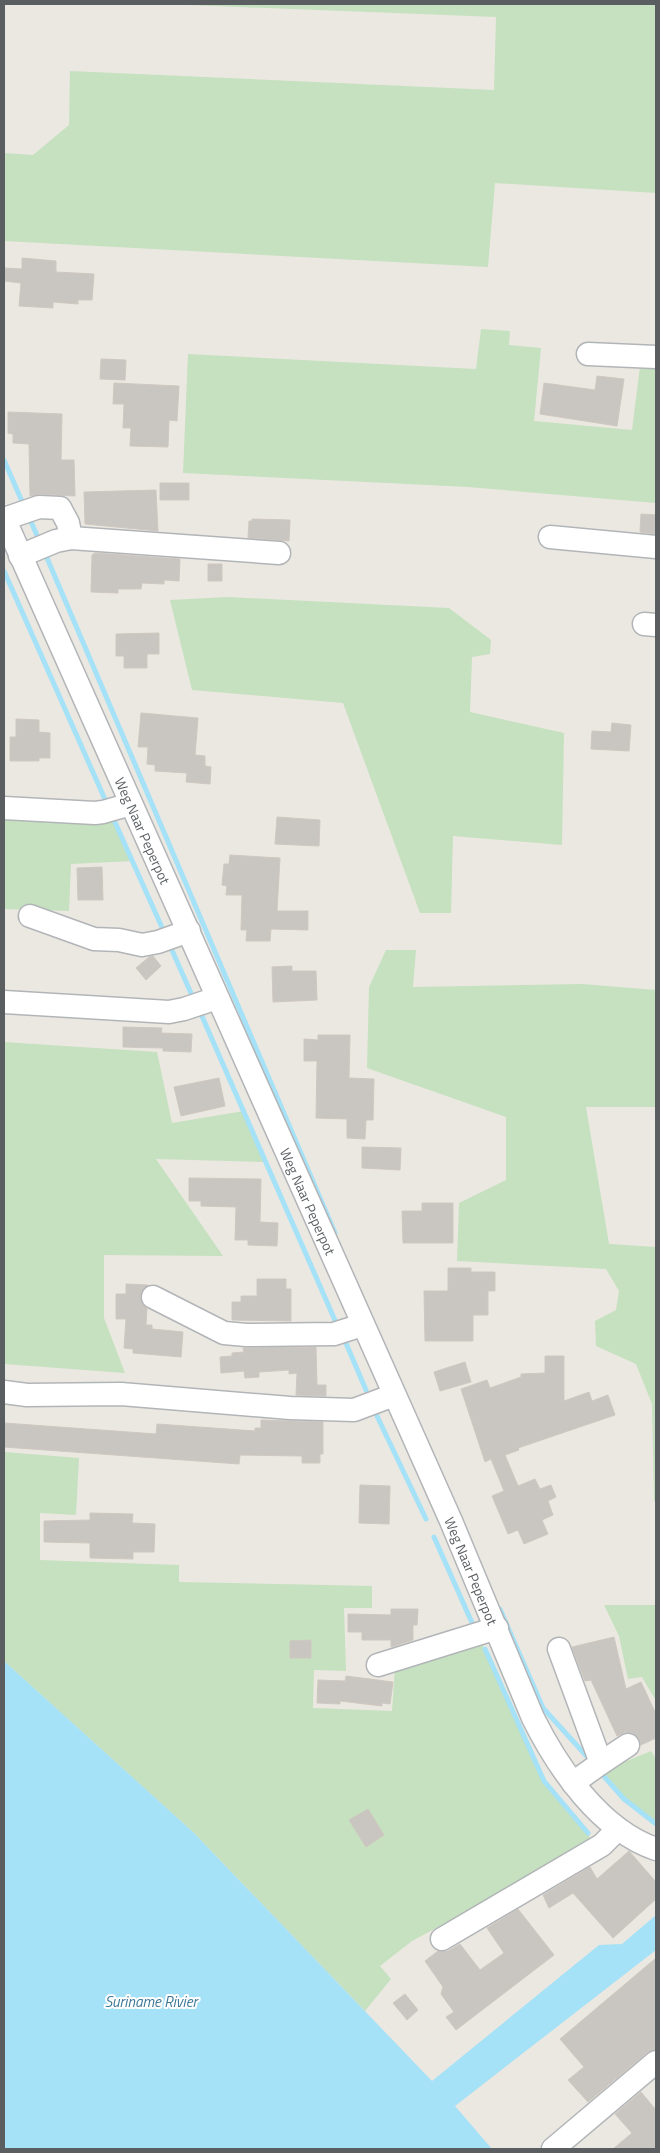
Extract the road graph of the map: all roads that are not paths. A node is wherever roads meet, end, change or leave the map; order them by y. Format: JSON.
{"nodes":[{"id":1,"x":588,"y":354,"type":"dead end"},
{"id":2,"x":656,"y":357,"type":"edge"},
{"id":3,"x":4,"y":518,"type":"edge"},
{"id":4,"x":550,"y":537,"type":"dead end"},
{"id":5,"x":71,"y":538,"type":"junction"},
{"id":6,"x":656,"y":547,"type":"edge"},
{"id":7,"x":13,"y":550,"type":"edge"},
{"id":8,"x":279,"y":553,"type":"dead end"},
{"id":9,"x":131,"y":804,"type":"junction"},
{"id":10,"x":4,"y":808,"type":"edge"},
{"id":11,"x":30,"y":916,"type":"dead end"},
{"id":12,"x":189,"y":931,"type":"junction"},
{"id":13,"x":218,"y":998,"type":"junction"},
{"id":14,"x":4,"y":1002,"type":"edge"},
{"id":15,"x":153,"y":1297,"type":"dead end"},
{"id":16,"x":362,"y":1325,"type":"junction"},
{"id":17,"x":4,"y":1392,"type":"edge"},
{"id":18,"x":394,"y":1395,"type":"junction"},
{"id":19,"x":497,"y":1628,"type":"junction"},
{"id":20,"x":559,"y":1649,"type":"dead end"},
{"id":21,"x":378,"y":1665,"type":"dead end"},
{"id":22,"x":628,"y":1745,"type":"dead end"},
{"id":23,"x":601,"y":1763,"type":"junction"},
{"id":24,"x":573,"y":1783,"type":"junction"},
{"id":25,"x":618,"y":1830,"type":"junction"},
{"id":26,"x":656,"y":1849,"type":"edge"},
{"id":27,"x":442,"y":1939,"type":"dead end"},
{"id":28,"x":656,"y":2062,"type":"edge"},
{"id":29,"x":553,"y":2149,"type":"edge"}],
"edges":[{"from":1,"to":2,"type":"street"},
{"from":3,"to":5,"type":"street"},
{"from":3,"to":7,"type":"street","name":"Weg Naar Peperpot"},
{"from":4,"to":6,"type":"street"},
{"from":5,"to":7,"type":"street"},
{"from":5,"to":8,"type":"street"},
{"from":7,"to":9,"type":"street","name":"Weg Naar Peperpot"},
{"from":9,"to":10,"type":"street"},
{"from":9,"to":12,"type":"street","name":"Weg Naar Peperpot"},
{"from":11,"to":12,"type":"street"},
{"from":12,"to":13,"type":"street","name":"Weg Naar Peperpot"},
{"from":13,"to":14,"type":"street"},
{"from":13,"to":16,"type":"street","name":"Weg Naar Peperpot"},
{"from":15,"to":16,"type":"street"},
{"from":16,"to":18,"type":"street","name":"Weg Naar Peperpot"},
{"from":17,"to":18,"type":"street"},
{"from":18,"to":19,"type":"street","name":"Weg Naar Peperpot"},
{"from":19,"to":21,"type":"street"},
{"from":19,"to":24,"type":"street","name":"Weg Naar Peperpot"},
{"from":20,"to":23,"type":"street"},
{"from":22,"to":23,"type":"street"},
{"from":23,"to":24,"type":"street"},
{"from":24,"to":25,"type":"street","name":"Weg Naar Peperpot"},
{"from":25,"to":26,"type":"street","name":"Weg Naar Peperpot"},
{"from":25,"to":27,"type":"street"},
{"from":28,"to":29,"type":"street"}]}
